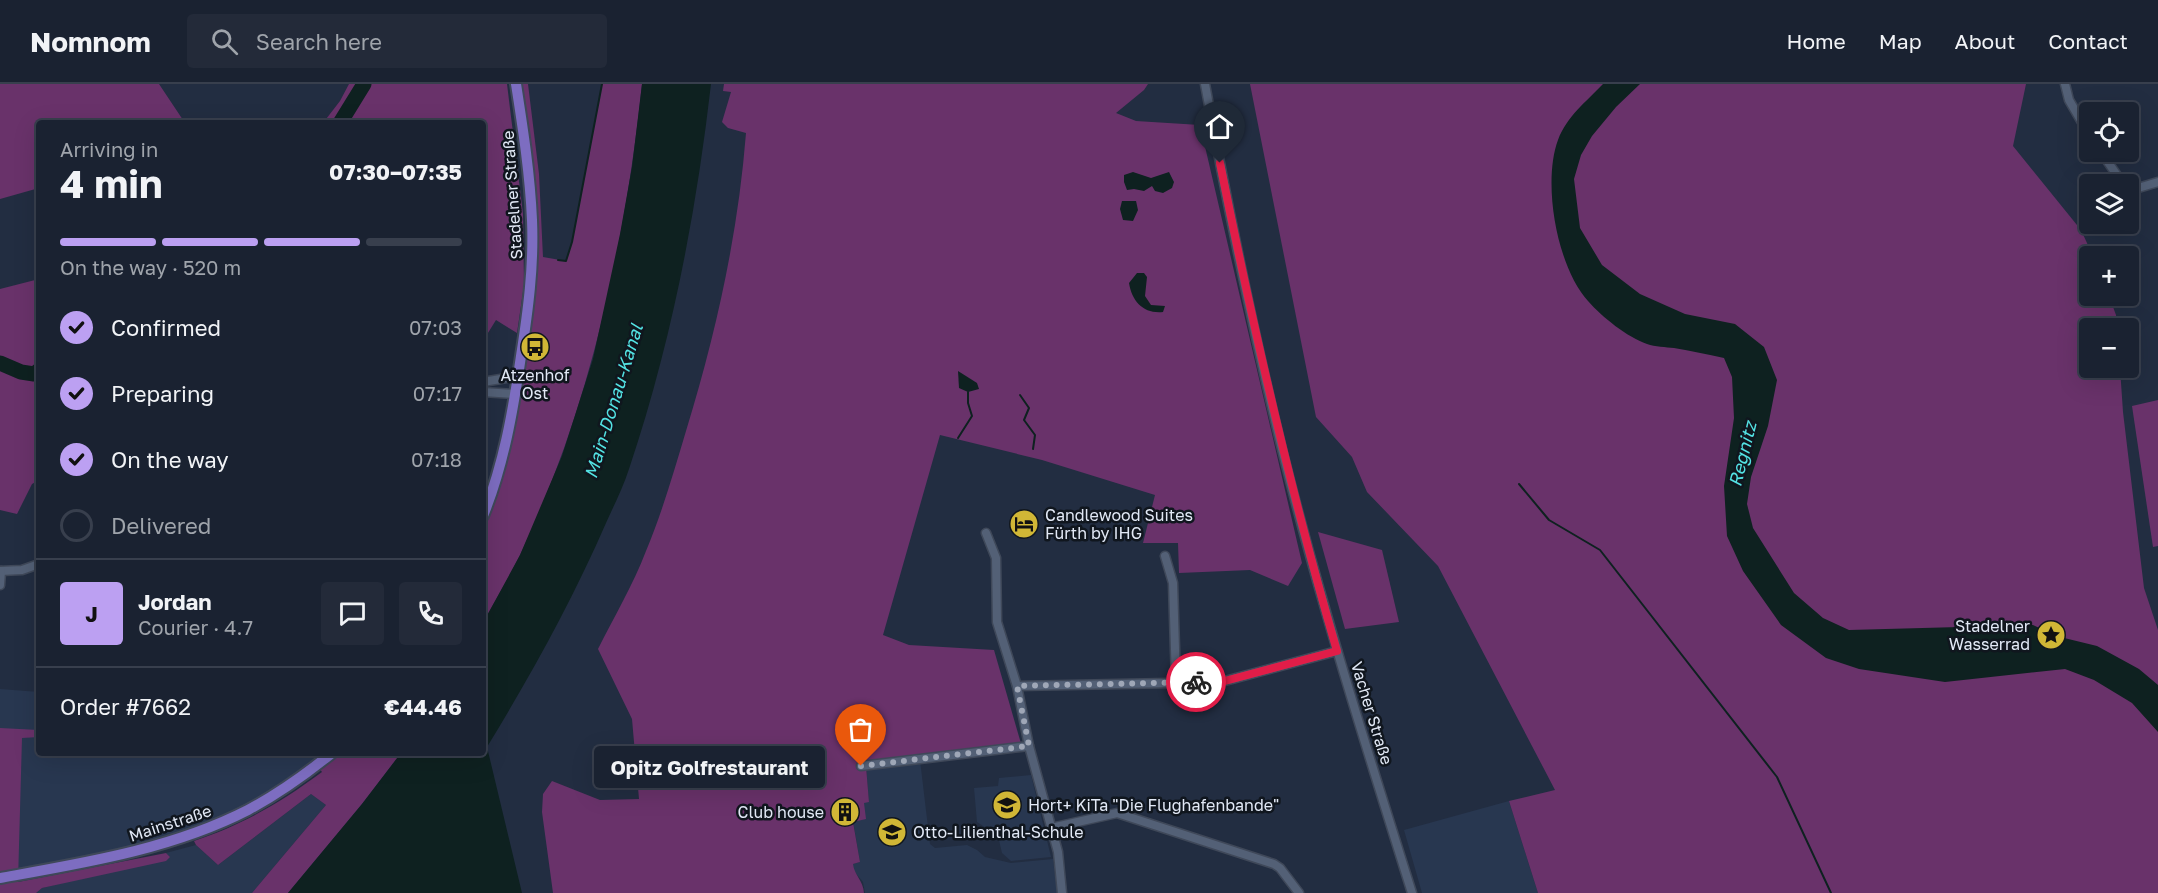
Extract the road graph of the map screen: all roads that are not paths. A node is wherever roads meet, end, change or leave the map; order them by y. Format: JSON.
{"nodes":[{"id":1,"x":516,"y":84,"type":"edge"},
{"id":2,"x":1205,"y":84,"type":"edge"},
{"id":3,"x":2065,"y":84,"type":"edge"},
{"id":4,"x":2079,"y":117,"type":"edge"},
{"id":5,"x":2158,"y":182,"type":"edge"},
{"id":6,"x":2139,"y":188,"type":"edge"},
{"id":7,"x":518,"y":376,"type":"junction"},
{"id":8,"x":486,"y":381,"type":"edge"},
{"id":9,"x":486,"y":392,"type":"edge"},
{"id":10,"x":516,"y":394,"type":"junction"},
{"id":11,"x":486,"y":506,"type":"edge"},
{"id":12,"x":986,"y":534,"type":"dead end"},
{"id":13,"x":1166,"y":556,"type":"dead end"},
{"id":14,"x":36,"y":565,"type":"edge"},
{"id":15,"x":1,"y":571,"type":"edge"},
{"id":16,"x":0,"y":585,"type":"edge"},
{"id":17,"x":1337,"y":651,"type":"junction"},
{"id":18,"x":1176,"y":681,"type":"junction"},
{"id":19,"x":1017,"y":686,"type":"junction"},
{"id":20,"x":1029,"y":746,"type":"junction"},
{"id":21,"x":328,"y":756,"type":"edge"},
{"id":22,"x":861,"y":766,"type":"dead end"},
{"id":23,"x":1051,"y":828,"type":"junction"},
{"id":24,"x":0,"y":878,"type":"edge"},
{"id":25,"x":1062,"y":893,"type":"edge"},
{"id":26,"x":1299,"y":893,"type":"edge"},
{"id":27,"x":1412,"y":893,"type":"edge"}],
"edges":[{"from":1,"to":7,"type":"main road","name":"Stadelner Straße"},
{"from":2,"to":17,"type":"street","name":"Vacher Straße"},
{"from":3,"to":4,"type":"street"},
{"from":5,"to":6,"type":"street"},
{"from":7,"to":8,"type":"street"},
{"from":7,"to":10,"type":"main road","name":"Stadelner Straße"},
{"from":9,"to":10,"type":"street"},
{"from":10,"to":11,"type":"main road"},
{"from":12,"to":19,"type":"street"},
{"from":13,"to":18,"type":"street"},
{"from":14,"to":15,"type":"street"},
{"from":15,"to":16,"type":"street"},
{"from":17,"to":18,"type":"street"},
{"from":17,"to":27,"type":"street","name":"Vacher Straße"},
{"from":18,"to":19,"type":"street"},
{"from":19,"to":20,"type":"street"},
{"from":20,"to":22,"type":"street"},
{"from":20,"to":23,"type":"street"},
{"from":21,"to":24,"type":"main road","name":"Mainstraße"},
{"from":23,"to":25,"type":"street"},
{"from":23,"to":26,"type":"street"}]}
